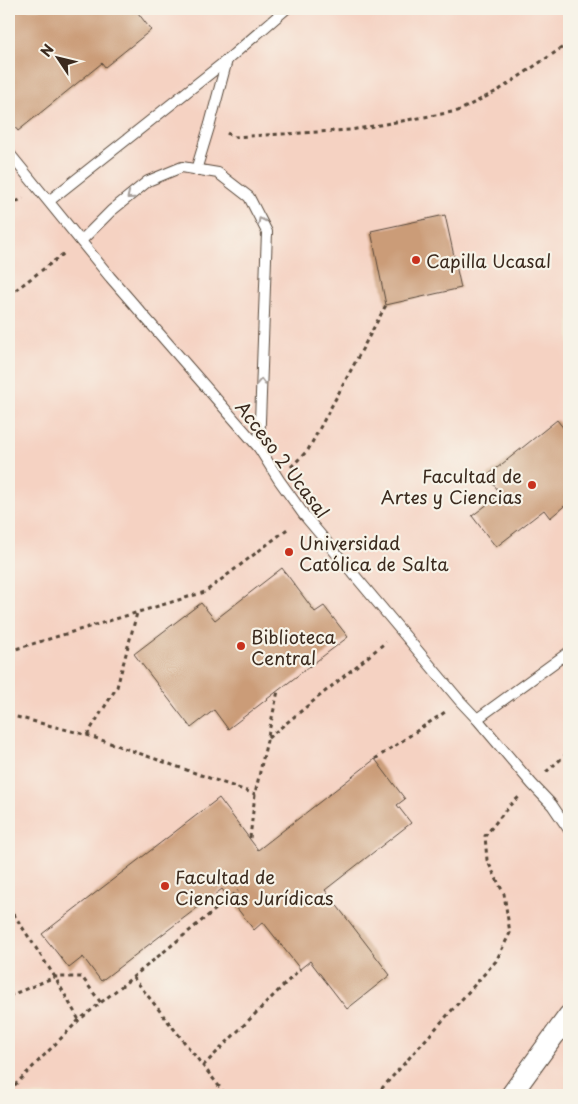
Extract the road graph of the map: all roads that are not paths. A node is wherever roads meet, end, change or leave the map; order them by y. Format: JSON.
{"nodes":[{"id":1,"x":286,"y":9,"type":"edge"},
{"id":2,"x":226,"y":60,"type":"junction"},
{"id":3,"x":9,"y":153,"type":"edge"},
{"id":4,"x":196,"y":170,"type":"junction"},
{"id":5,"x":49,"y":201,"type":"junction"},
{"id":6,"x":81,"y":241,"type":"junction"},
{"id":7,"x":259,"y":448,"type":"junction"},
{"id":8,"x":569,"y":652,"type":"edge"},
{"id":9,"x":477,"y":719,"type":"junction"},
{"id":10,"x":569,"y":830,"type":"edge"},
{"id":11,"x":569,"y":1015,"type":"edge"},
{"id":12,"x":511,"y":1095,"type":"edge"}],
"edges":[{"from":1,"to":2,"type":"lane"},
{"from":2,"to":4,"type":"lane"},
{"from":2,"to":5,"type":"lane"},
{"from":3,"to":5,"type":"lane","name":"Acceso 2 Ucasal"},
{"from":4,"to":6,"type":"lane","one_way":true},
{"from":7,"to":4,"type":"lane","one_way":true},
{"from":5,"to":6,"type":"lane","name":"Acceso 2 Ucasal"},
{"from":6,"to":7,"type":"lane","name":"Acceso 2 Ucasal"},
{"from":7,"to":9,"type":"lane","name":"Acceso 2 Ucasal"},
{"from":8,"to":9,"type":"lane"},
{"from":9,"to":10,"type":"lane","name":"Acceso 2 Ucasal"},
{"from":11,"to":12,"type":"street"}]}
